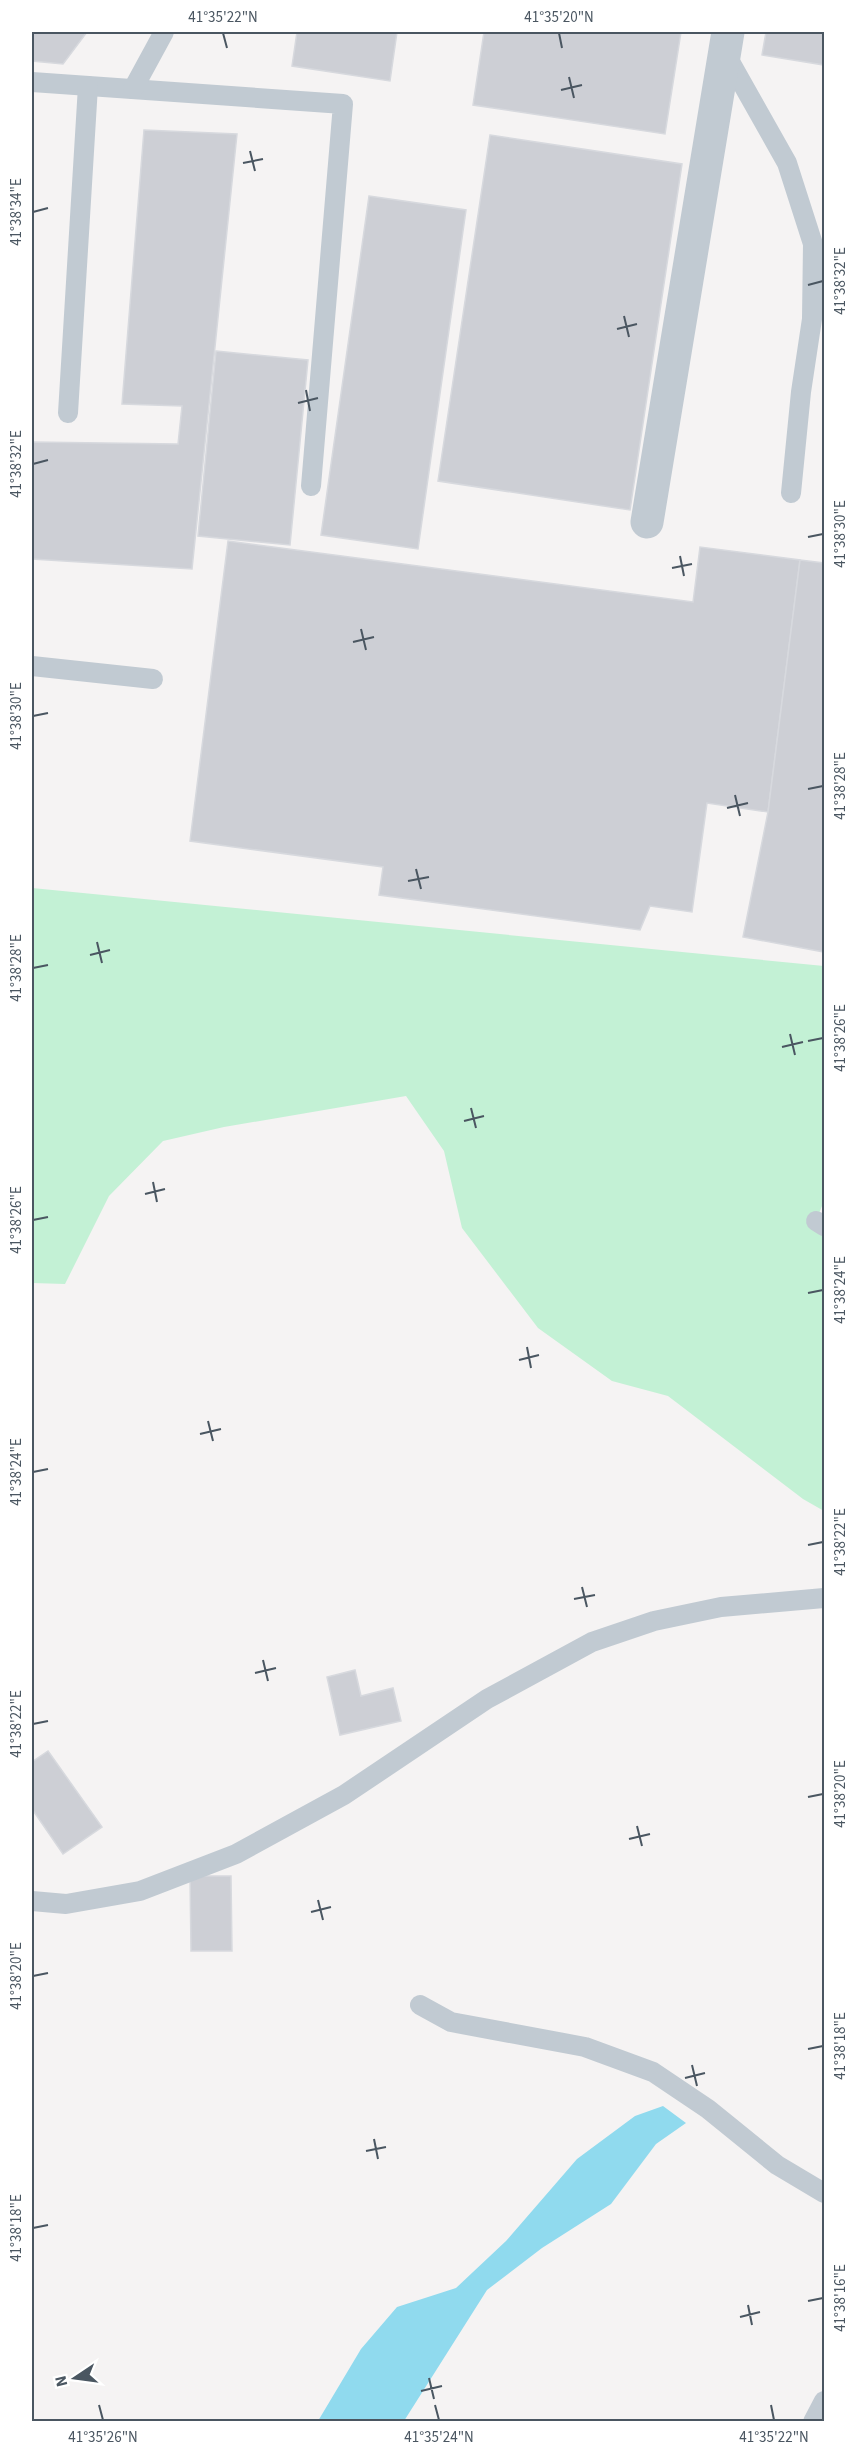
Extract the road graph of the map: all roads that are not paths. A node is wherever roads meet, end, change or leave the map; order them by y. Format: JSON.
{"nodes":[{"id":1,"x":164,"y":32,"type":"edge"},
{"id":2,"x":726,"y":42,"type":"edge"},
{"id":3,"x":32,"y":82,"type":"edge"},
{"id":4,"x":88,"y":86,"type":"junction"},
{"id":5,"x":133,"y":89,"type":"junction"},
{"id":6,"x":68,"y":413,"type":"dead end"},
{"id":7,"x":311,"y":486,"type":"dead end"},
{"id":8,"x":791,"y":493,"type":"dead end"},
{"id":9,"x":647,"y":522,"type":"dead end"},
{"id":10,"x":32,"y":666,"type":"edge"},
{"id":11,"x":153,"y":679,"type":"dead end"},
{"id":12,"x":825,"y":1598,"type":"edge"},
{"id":13,"x":32,"y":1901,"type":"edge"},
{"id":14,"x":420,"y":2005,"type":"dead end"},
{"id":15,"x":825,"y":2193,"type":"edge"},
{"id":16,"x":825,"y":2401,"type":"edge"},
{"id":17,"x":813,"y":2421,"type":"edge"}],
"edges":[{"from":1,"to":5,"type":"lane"},
{"from":2,"to":8,"type":"lane"},
{"from":2,"to":9,"type":"street"},
{"from":3,"to":4,"type":"lane"},
{"from":4,"to":5,"type":"lane"},
{"from":4,"to":6,"type":"lane"},
{"from":5,"to":7,"type":"lane"},
{"from":10,"to":11,"type":"lane"},
{"from":12,"to":13,"type":"lane"},
{"from":14,"to":15,"type":"lane"},
{"from":16,"to":17,"type":"lane"}]}
